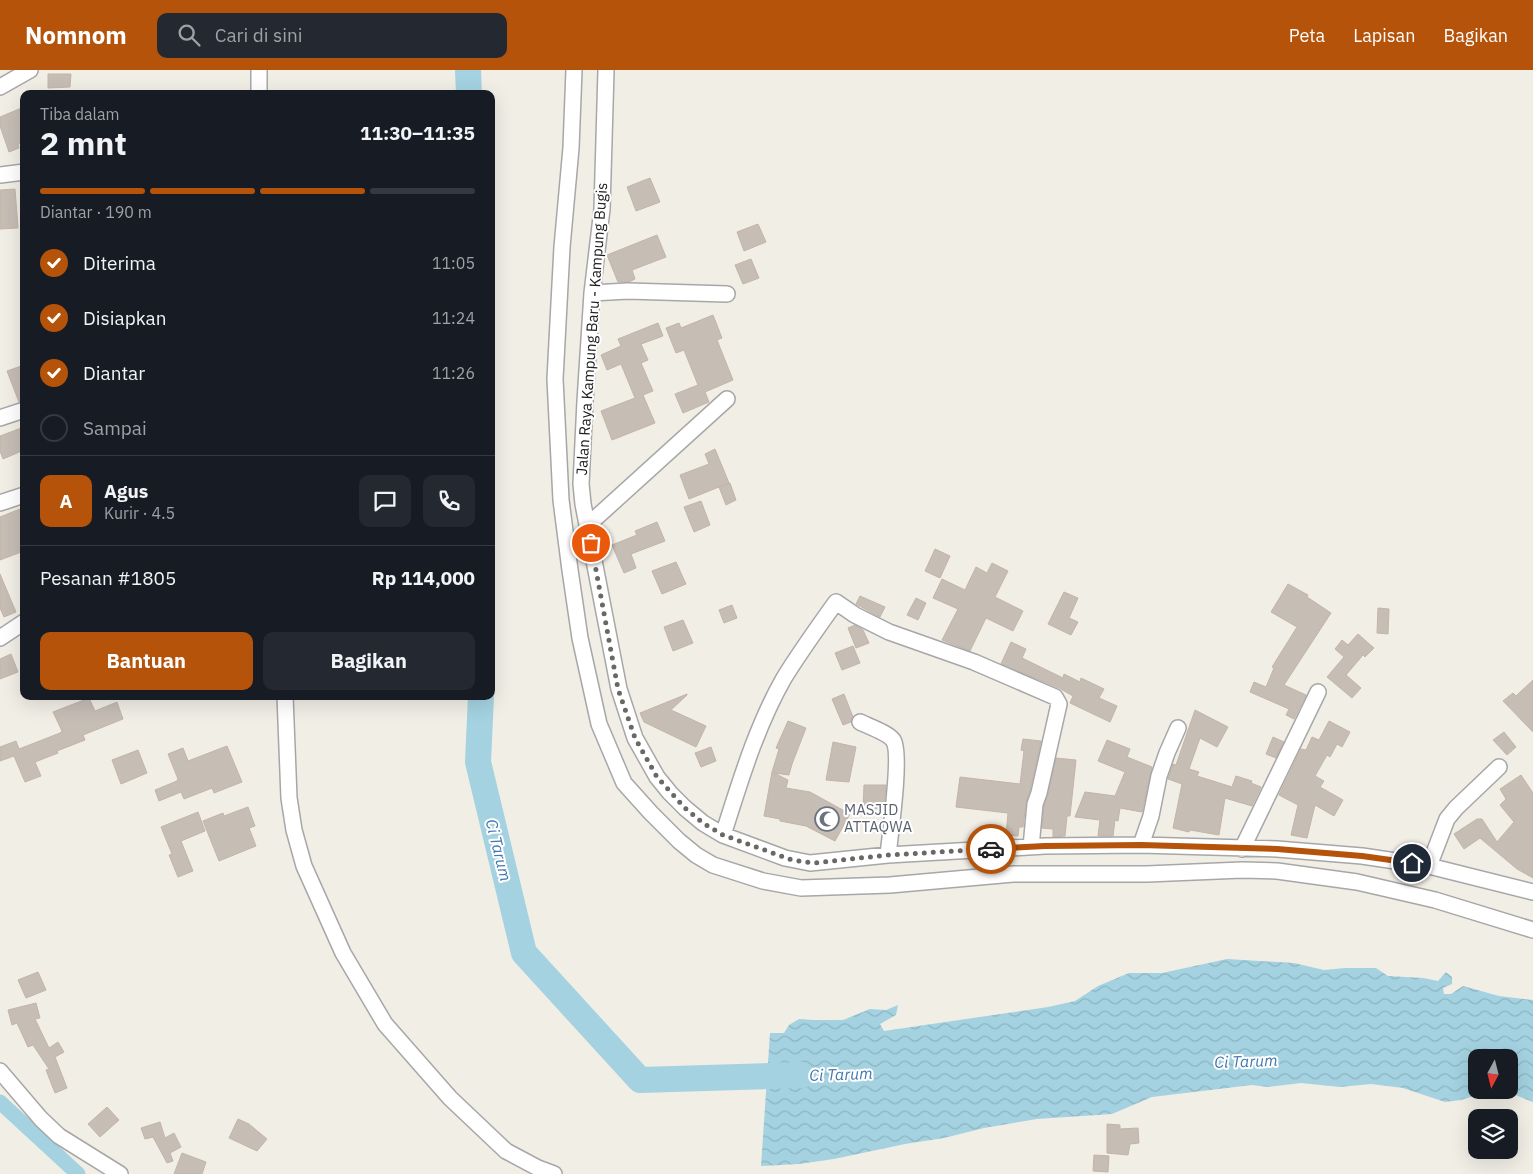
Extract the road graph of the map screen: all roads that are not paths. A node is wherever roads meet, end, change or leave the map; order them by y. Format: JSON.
{"nodes":[{"id":1,"x":30,"y":70,"type":"edge"},
{"id":2,"x":259,"y":70,"type":"edge"},
{"id":3,"x":574,"y":70,"type":"edge"},
{"id":4,"x":606,"y":70,"type":"edge"},
{"id":5,"x":0,"y":87,"type":"edge"},
{"id":6,"x":259,"y":90,"type":"edge"},
{"id":7,"x":20,"y":172,"type":"edge"},
{"id":8,"x":0,"y":175,"type":"edge"},
{"id":9,"x":592,"y":293,"type":"junction"},
{"id":10,"x":727,"y":294,"type":"dead end"},
{"id":11,"x":727,"y":399,"type":"dead end"},
{"id":12,"x":20,"y":411,"type":"edge"},
{"id":13,"x":0,"y":418,"type":"edge"},
{"id":14,"x":20,"y":496,"type":"edge"},
{"id":15,"x":0,"y":503,"type":"edge"},
{"id":16,"x":588,"y":525,"type":"junction"},
{"id":17,"x":20,"y":625,"type":"edge"},
{"id":18,"x":0,"y":638,"type":"edge"},
{"id":19,"x":1318,"y":692,"type":"dead end"},
{"id":20,"x":285,"y":700,"type":"edge"},
{"id":21,"x":860,"y":722,"type":"dead end"},
{"id":22,"x":1178,"y":728,"type":"dead end"},
{"id":23,"x":1499,"y":767,"type":"dead end"},
{"id":24,"x":723,"y":835,"type":"junction"},
{"id":25,"x":1141,"y":845,"type":"junction"},
{"id":26,"x":1031,"y":847,"type":"junction"},
{"id":27,"x":1242,"y":849,"type":"junction"},
{"id":28,"x":888,"y":855,"type":"junction"},
{"id":29,"x":1429,"y":866,"type":"junction"},
{"id":30,"x":1533,"y":892,"type":"edge"},
{"id":31,"x":1533,"y":930,"type":"edge"},
{"id":32,"x":0,"y":1071,"type":"edge"},
{"id":33,"x":120,"y":1174,"type":"edge"},
{"id":34,"x":554,"y":1174,"type":"edge"}],
"edges":[{"from":1,"to":5,"type":"street"},
{"from":2,"to":6,"type":"street"},
{"from":3,"to":31,"type":"street"},
{"from":4,"to":9,"type":"street","name":"Jalan Raya Kampung Baru - Kampung Bugis"},
{"from":7,"to":8,"type":"street"},
{"from":9,"to":10,"type":"street"},
{"from":9,"to":16,"type":"street","name":"Jalan Raya Kampung Baru - Kampung Bugis"},
{"from":11,"to":16,"type":"street"},
{"from":12,"to":13,"type":"street"},
{"from":14,"to":15,"type":"street"},
{"from":16,"to":24,"type":"street","name":"Jalan Raya Kampung Baru - Kampung Bugis"},
{"from":17,"to":18,"type":"street"},
{"from":19,"to":27,"type":"street"},
{"from":20,"to":34,"type":"street"},
{"from":21,"to":28,"type":"street"},
{"from":22,"to":25,"type":"street"},
{"from":23,"to":29,"type":"street"},
{"from":24,"to":26,"type":"street"},
{"from":24,"to":28,"type":"street","name":"Jalan Raya Kampung Baru - Kampung Bugis"},
{"from":25,"to":26,"type":"street","name":"Jalan Raya Kampung Baru - Kampung Bugis"},
{"from":25,"to":27,"type":"street","name":"Jalan Raya Kampung Baru - Kampung Bugis"},
{"from":26,"to":28,"type":"street","name":"Jalan Raya Kampung Baru - Kampung Bugis"},
{"from":27,"to":29,"type":"street","name":"Jalan Raya Kampung Baru - Kampung Bugis"},
{"from":29,"to":30,"type":"street","name":"Jalan Raya Kampung Baru - Kampung Bugis"},
{"from":32,"to":33,"type":"street"}]}
